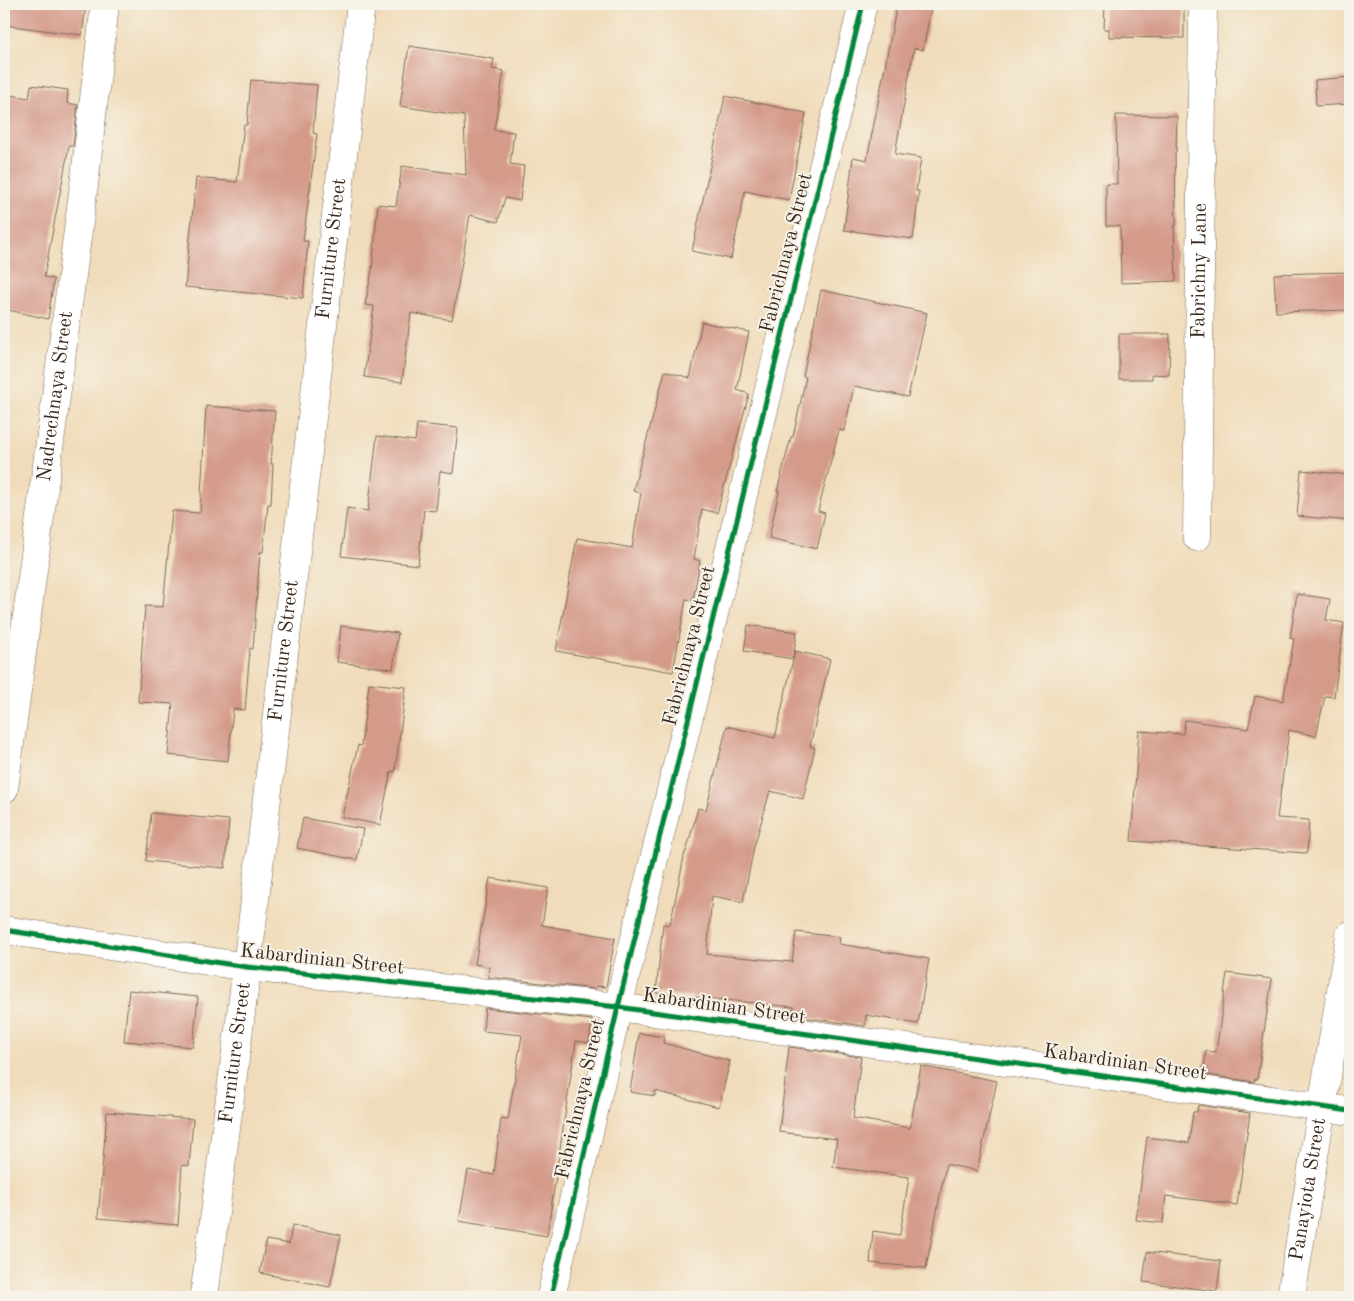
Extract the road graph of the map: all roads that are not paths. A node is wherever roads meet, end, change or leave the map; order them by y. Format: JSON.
{"nodes":[{"id":1,"x":105,"y":4,"type":"edge"},
{"id":2,"x":361,"y":4,"type":"edge"},
{"id":3,"x":863,"y":4,"type":"edge"},
{"id":4,"x":1203,"y":4,"type":"edge"},
{"id":5,"x":1197,"y":537,"type":"dead end"},
{"id":6,"x":4,"y":789,"type":"edge"},
{"id":7,"x":4,"y":930,"type":"edge"},
{"id":8,"x":1350,"y":934,"type":"edge"},
{"id":9,"x":247,"y":967,"type":"junction"},
{"id":10,"x":618,"y":1007,"type":"junction"},
{"id":11,"x":1323,"y":1106,"type":"junction"},
{"id":12,"x":1350,"y":1111,"type":"edge"},
{"id":13,"x":204,"y":1297,"type":"edge"},
{"id":14,"x":552,"y":1297,"type":"edge"},
{"id":15,"x":1291,"y":1297,"type":"edge"}],
"edges":[{"from":1,"to":6,"type":"street","name":"Nadrechnaya Street"},
{"from":2,"to":9,"type":"street","name":"Furniture Street"},
{"from":3,"to":10,"type":"street","name":"Fabrichnaya Street"},
{"from":4,"to":5,"type":"street","name":"Fabrichny Lane"},
{"from":7,"to":9,"type":"street","name":"Kabardinian Street"},
{"from":8,"to":11,"type":"street","name":"Panayiota Street"},
{"from":9,"to":10,"type":"street","name":"Kabardinian Street"},
{"from":9,"to":13,"type":"street","name":"Furniture Street"},
{"from":10,"to":11,"type":"street","name":"Kabardinian Street"},
{"from":10,"to":14,"type":"street","name":"Fabrichnaya Street"},
{"from":11,"to":12,"type":"street","name":"Kabardinian Street"},
{"from":11,"to":15,"type":"street","name":"Panayiota Street"}]}
